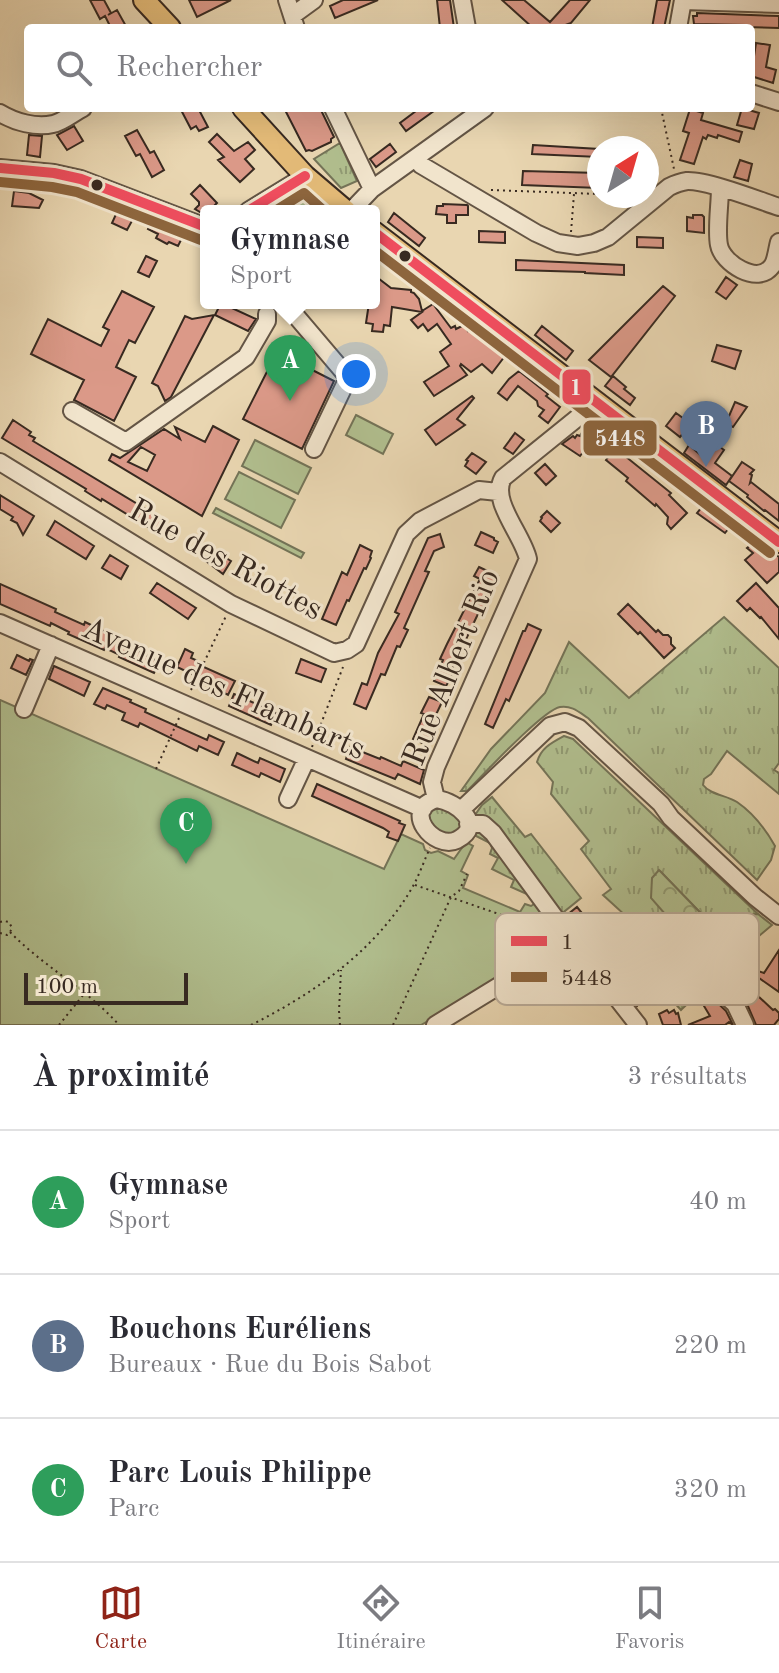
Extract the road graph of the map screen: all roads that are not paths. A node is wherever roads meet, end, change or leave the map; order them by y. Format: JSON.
{"nodes":[{"id":1,"x":144,"y":0,"type":"edge"},
{"id":2,"x":314,"y":0,"type":"edge"},
{"id":3,"x":462,"y":0,"type":"edge"},
{"id":4,"x":683,"y":1,"type":"edge"},
{"id":5,"x":779,"y":4,"type":"edge"},
{"id":6,"x":292,"y":15,"type":"edge"},
{"id":7,"x":166,"y":24,"type":"edge"},
{"id":8,"x":466,"y":24,"type":"edge"},
{"id":9,"x":679,"y":24,"type":"edge"},
{"id":10,"x":755,"y":94,"type":"edge"},
{"id":11,"x":779,"y":102,"type":"edge"},
{"id":12,"x":71,"y":112,"type":"edge"},
{"id":13,"x":247,"y":112,"type":"edge"},
{"id":14,"x":335,"y":112,"type":"edge"},
{"id":15,"x":479,"y":112,"type":"edge"},
{"id":16,"x":0,"y":113,"type":"edge"},
{"id":17,"x":415,"y":158,"type":"junction"},
{"id":18,"x":4,"y":168,"type":"edge"},
{"id":19,"x":305,"y":176,"type":"junction"},
{"id":20,"x":720,"y":188,"type":"junction"},
{"id":21,"x":372,"y":189,"type":"junction"},
{"id":22,"x":258,"y":205,"type":"edge"},
{"id":23,"x":341,"y":205,"type":"edge"},
{"id":24,"x":355,"y":205,"type":"edge"},
{"id":25,"x":779,"y":207,"type":"edge"},
{"id":26,"x":200,"y":226,"type":"edge"},
{"id":27,"x":380,"y":237,"type":"edge"},
{"id":28,"x":779,"y":242,"type":"edge"},
{"id":29,"x":271,"y":309,"type":"edge"},
{"id":30,"x":288,"y":309,"type":"edge"},
{"id":31,"x":597,"y":402,"type":"junction"},
{"id":32,"x":72,"y":411,"type":"dead end"},
{"id":33,"x":314,"y":449,"type":"dead end"},
{"id":34,"x":0,"y":462,"type":"edge"},
{"id":35,"x":498,"y":492,"type":"junction"},
{"id":36,"x":779,"y":542,"type":"edge"},
{"id":37,"x":0,"y":623,"type":"edge"},
{"id":38,"x":51,"y":645,"type":"junction"},
{"id":39,"x":24,"y":709,"type":"dead end"},
{"id":40,"x":307,"y":758,"type":"junction"},
{"id":41,"x":288,"y":799,"type":"dead end"},
{"id":42,"x":429,"y":804,"type":"junction"},
{"id":43,"x":465,"y":817,"type":"junction"},
{"id":44,"x":552,"y":913,"type":"edge"},
{"id":45,"x":779,"y":916,"type":"edge"},
{"id":46,"x":495,"y":988,"type":"edge"},
{"id":47,"x":622,"y":1005,"type":"edge"},
{"id":48,"x":735,"y":1005,"type":"edge"},
{"id":49,"x":435,"y":1025,"type":"edge"},
{"id":50,"x":638,"y":1025,"type":"edge"},
{"id":51,"x":745,"y":1025,"type":"edge"}],
"edges":[{"from":1,"to":7,"type":"main road"},
{"from":2,"to":6,"type":"street"},
{"from":3,"to":8,"type":"street"},
{"from":4,"to":5,"type":"street"},
{"from":4,"to":9,"type":"street"},
{"from":10,"to":11,"type":"street"},
{"from":12,"to":16,"type":"street"},
{"from":13,"to":19,"type":"main road"},
{"from":14,"to":21,"type":"street"},
{"from":15,"to":17,"type":"street"},
{"from":17,"to":20,"type":"street"},
{"from":17,"to":21,"type":"street"},
{"from":18,"to":26,"type":"street"},
{"from":19,"to":22,"type":"street"},
{"from":19,"to":23,"type":"main road"},
{"from":20,"to":25,"type":"street"},
{"from":20,"to":28,"type":"street"},
{"from":21,"to":24,"type":"street"},
{"from":27,"to":31,"type":"main road"},
{"from":29,"to":32,"type":"street"},
{"from":30,"to":33,"type":"street"},
{"from":31,"to":35,"type":"street"},
{"from":31,"to":36,"type":"main road"},
{"from":34,"to":35,"type":"street","name":"Rue des Riottes"},
{"from":35,"to":42,"type":"street","name":"Rue Albert Rio"},
{"from":37,"to":38,"type":"street","name":"Avenue des Flambarts"},
{"from":38,"to":39,"type":"street"},
{"from":38,"to":40,"type":"street","name":"Avenue des Flambarts"},
{"from":40,"to":41,"type":"street"},
{"from":40,"to":42,"type":"street","name":"Avenue des Flambarts"},
{"from":42,"to":43,"type":"street"},
{"from":42,"to":43,"type":"street"},
{"from":43,"to":44,"type":"street"},
{"from":43,"to":45,"type":"street"},
{"from":46,"to":49,"type":"street"},
{"from":47,"to":50,"type":"street"},
{"from":48,"to":51,"type":"street"}]}
